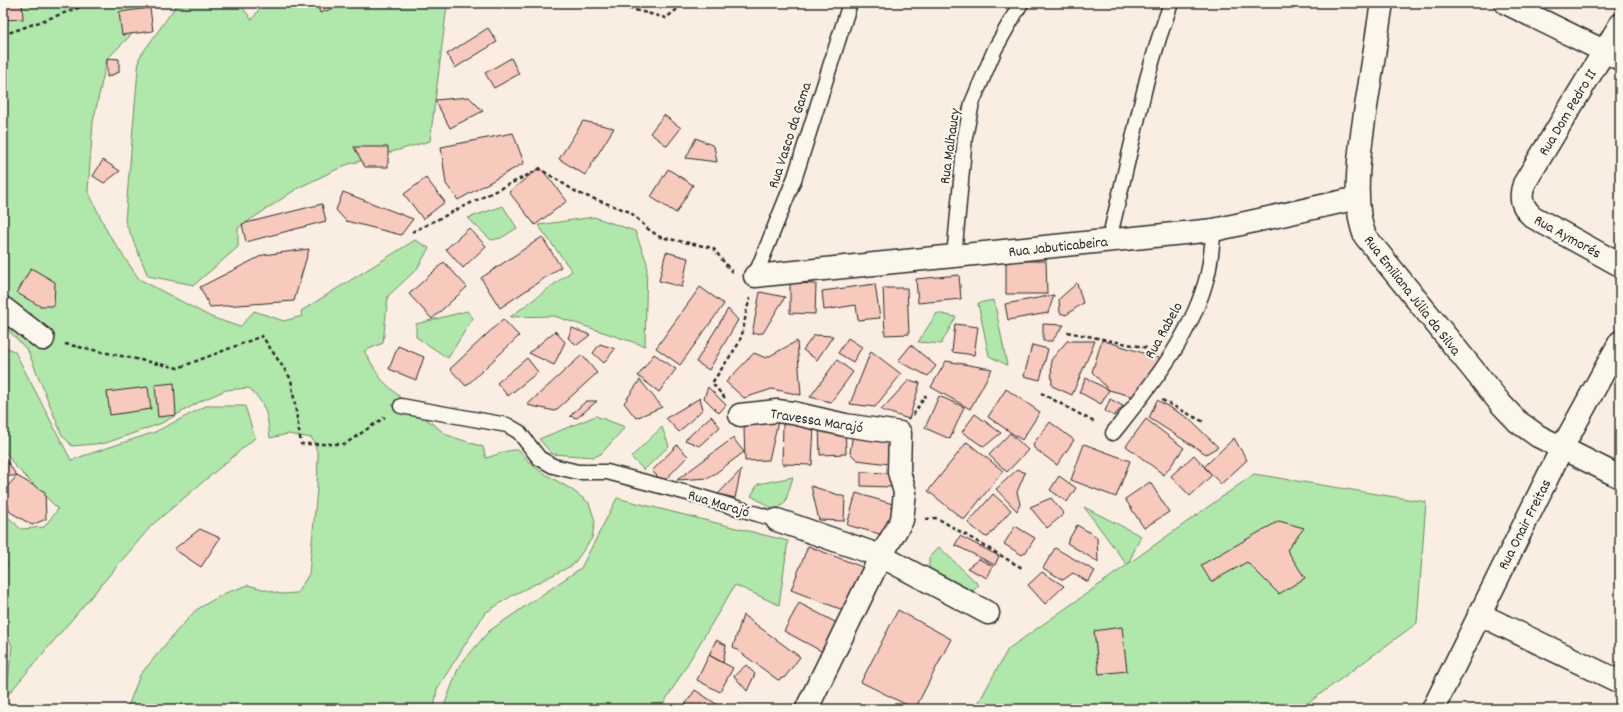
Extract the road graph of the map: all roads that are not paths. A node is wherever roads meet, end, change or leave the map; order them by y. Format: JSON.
{"nodes":[{"id":1,"x":850,"y":3,"type":"edge"},
{"id":2,"x":1022,"y":3,"type":"edge"},
{"id":3,"x":1171,"y":3,"type":"edge"},
{"id":4,"x":1382,"y":3,"type":"edge"},
{"id":5,"x":1506,"y":3,"type":"edge"},
{"id":6,"x":1620,"y":25,"type":"edge"},
{"id":7,"x":1612,"y":55,"type":"edge"},
{"id":8,"x":1358,"y":198,"type":"junction"},
{"id":9,"x":1522,"y":202,"type":"joint"},
{"id":10,"x":1214,"y":230,"type":"junction"},
{"id":11,"x":1109,"y":240,"type":"junction"},
{"id":12,"x":954,"y":257,"type":"junction"},
{"id":13,"x":1620,"y":265,"type":"edge"},
{"id":14,"x":755,"y":276,"type":"joint"},
{"id":15,"x":3,"y":308,"type":"edge"},
{"id":16,"x":43,"y":339,"type":"road end"},
{"id":17,"x":1620,"y":342,"type":"edge"},
{"id":18,"x":401,"y":406,"type":"road end"},
{"id":19,"x":740,"y":415,"type":"road end"},
{"id":20,"x":1113,"y":433,"type":"road end"},
{"id":21,"x":1562,"y":448,"type":"junction"},
{"id":22,"x":1620,"y":477,"type":"edge"},
{"id":23,"x":777,"y":520,"type":"joint"},
{"id":24,"x":881,"y":556,"type":"junction"},
{"id":25,"x":988,"y":613,"type":"dead end"},
{"id":26,"x":1479,"y":614,"type":"junction"},
{"id":27,"x":1620,"y":682,"type":"edge"},
{"id":28,"x":805,"y":709,"type":"edge"},
{"id":29,"x":1433,"y":709,"type":"edge"}],
"edges":[{"from":1,"to":14,"type":"lane","name":"Rua Vasco da Gama"},
{"from":2,"to":12,"type":"lane","name":"Rua Malhaucy"},
{"from":3,"to":11,"type":"lane"},
{"from":4,"to":8,"type":"street","name":"Rua Emiliana Júlia da Silva"},
{"from":5,"to":7,"type":"street"},
{"from":6,"to":7,"type":"street","name":"Rua Dom Pedro II"},
{"from":7,"to":9,"type":"street","name":"Rua Dom Pedro II"},
{"from":8,"to":10,"type":"street","name":"Rua Jabuticabeira"},
{"from":8,"to":21,"type":"street","name":"Rua Emiliana Júlia da Silva"},
{"from":9,"to":13,"type":"street","name":"Rua Aymorés"},
{"from":10,"to":11,"type":"street","name":"Rua Jabuticabeira"},
{"from":10,"to":20,"type":"lane","name":"Rua Rabelo"},
{"from":11,"to":12,"type":"street","name":"Rua Jabuticabeira"},
{"from":12,"to":14,"type":"street","name":"Rua Jabuticabeira"},
{"from":15,"to":16,"type":"street"},
{"from":17,"to":21,"type":"street","name":"Rua Onair Freitas"},
{"from":18,"to":23,"type":"lane","name":"Rua Marajó"},
{"from":19,"to":24,"type":"street","name":"Travessa Marajó"},
{"from":21,"to":22,"type":"street","name":"Rua Emiliana Júlia da Silva"},
{"from":21,"to":26,"type":"street","name":"Rua Onair Freitas"},
{"from":23,"to":24,"type":"street","name":"Rua Marajó"},
{"from":24,"to":25,"type":"street","name":"Rua Marajó"},
{"from":24,"to":28,"type":"street"},
{"from":26,"to":27,"type":"street"},
{"from":26,"to":29,"type":"street","name":"Rua Onair Freitas"}]}
